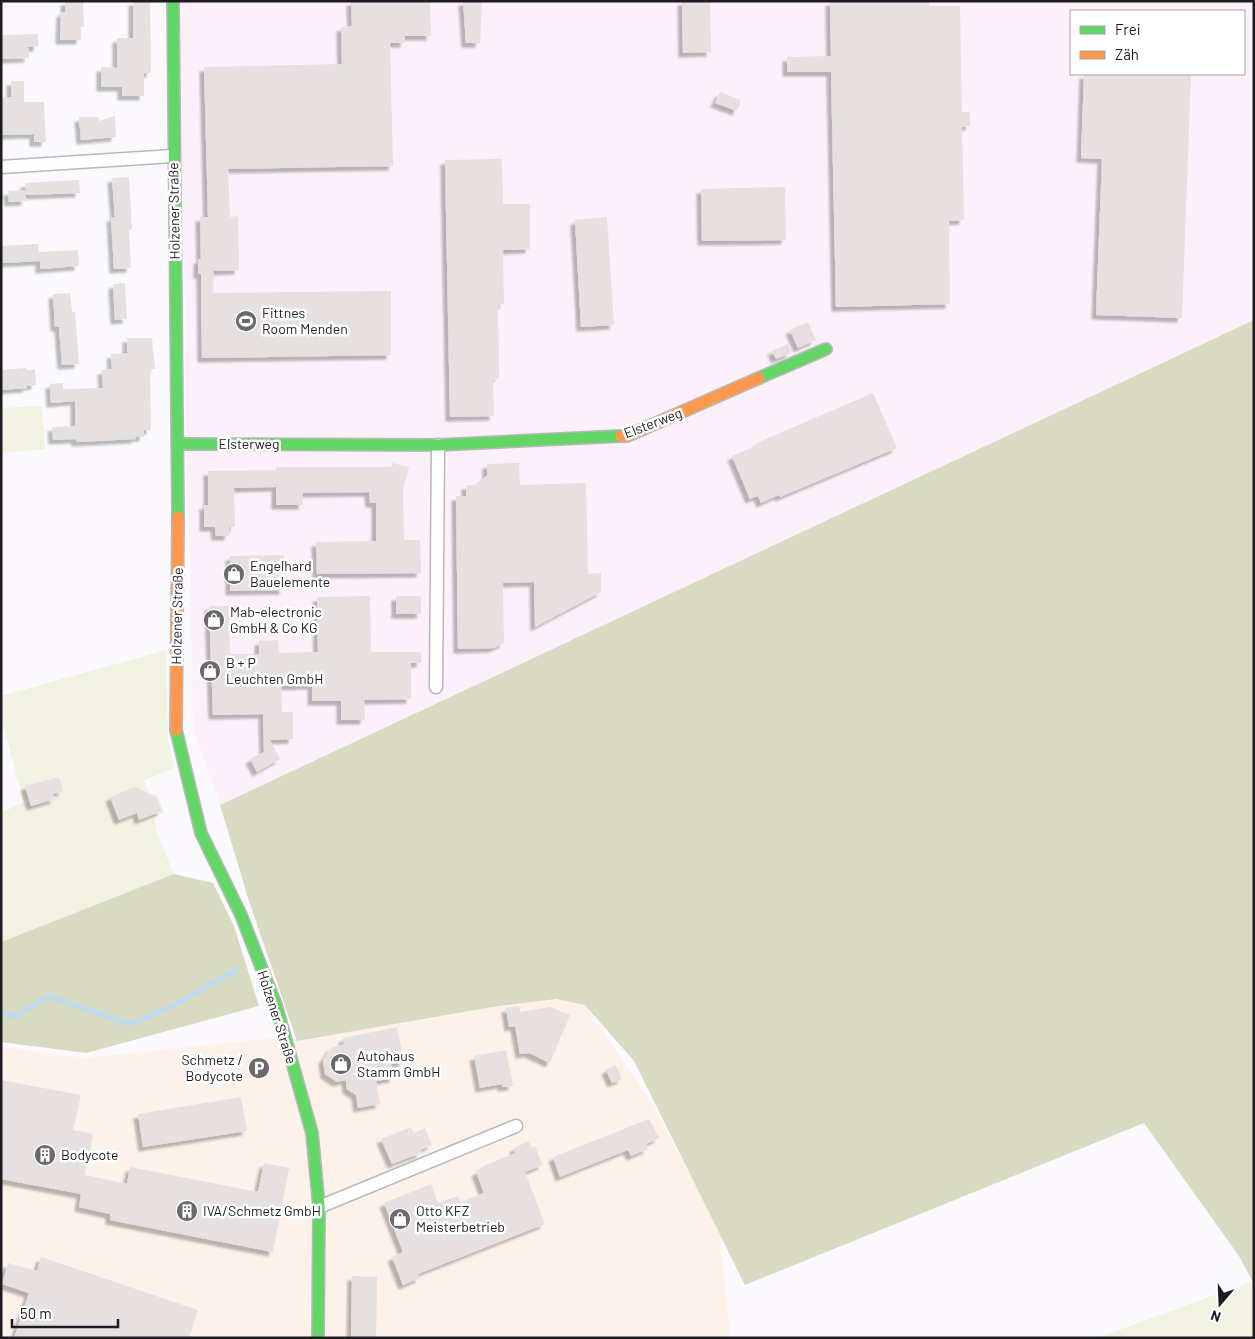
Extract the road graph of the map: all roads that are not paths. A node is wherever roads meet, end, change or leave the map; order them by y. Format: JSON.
{"nodes":[{"id":1,"x":173,"y":1,"type":"edge"},
{"id":2,"x":173,"y":156,"type":"junction"},
{"id":3,"x":1,"y":167,"type":"edge"},
{"id":4,"x":826,"y":349,"type":"dead end"},
{"id":5,"x":179,"y":444,"type":"junction"},
{"id":6,"x":438,"y":445,"type":"junction"},
{"id":7,"x":436,"y":687,"type":"dead end"},
{"id":8,"x":516,"y":1126,"type":"dead end"},
{"id":9,"x":319,"y":1207,"type":"junction"},
{"id":10,"x":318,"y":1338,"type":"edge"}],
"edges":[{"from":1,"to":2,"type":"street","name":"Holzener Straße"},
{"from":2,"to":3,"type":"street"},
{"from":2,"to":5,"type":"street","name":"Holzener Straße"},
{"from":4,"to":6,"type":"street","name":"Elsterweg"},
{"from":5,"to":6,"type":"street","name":"Elsterweg"},
{"from":5,"to":9,"type":"street","name":"Holzener Straße"},
{"from":6,"to":7,"type":"street"},
{"from":8,"to":9,"type":"street"},
{"from":9,"to":10,"type":"street","name":"Holzener Straße"}]}
